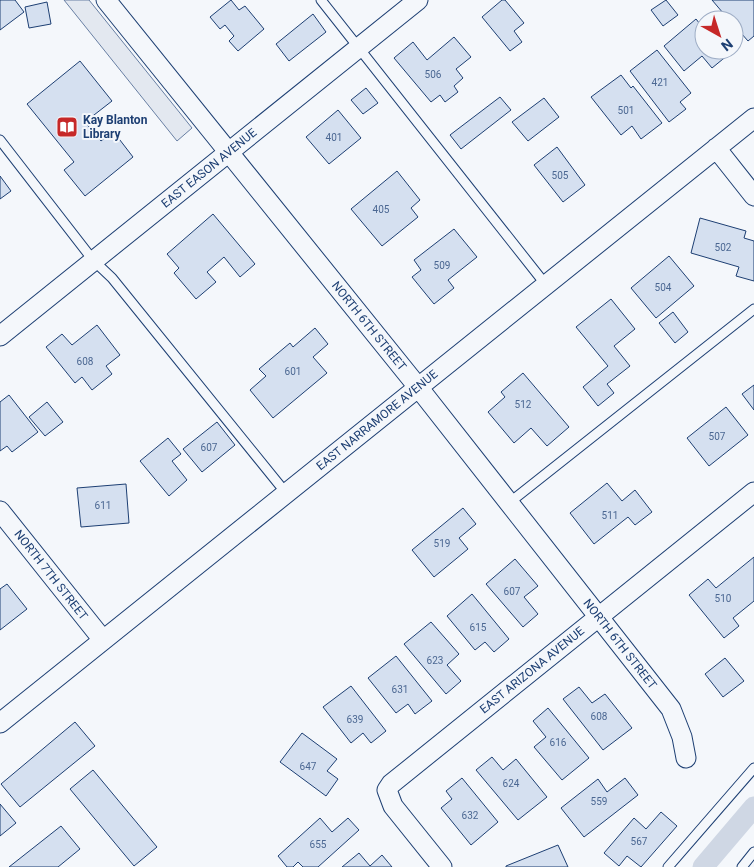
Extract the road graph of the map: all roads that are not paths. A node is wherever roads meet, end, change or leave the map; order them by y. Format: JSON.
{"nodes":[{"id":1,"x":106,"y":0,"type":"edge"},
{"id":2,"x":320,"y":0,"type":"edge"},
{"id":3,"x":418,"y":0,"type":"edge"},
{"id":4,"x":358,"y":48,"type":"junction"},
{"id":5,"x":754,"y":118,"type":"edge"},
{"id":6,"x":0,"y":140,"type":"edge"},
{"id":7,"x":716,"y":148,"type":"junction"},
{"id":8,"x":229,"y":152,"type":"junction"},
{"id":9,"x":754,"y":196,"type":"edge"},
{"id":10,"x":93,"y":260,"type":"junction"},
{"id":11,"x":546,"y":284,"type":"junction"},
{"id":12,"x":754,"y":308,"type":"edge"},
{"id":13,"x":0,"y":336,"type":"edge"},
{"id":14,"x":418,"y":387,"type":"junction"},
{"id":15,"x":754,"y":492,"type":"edge"},
{"id":16,"x":286,"y":493,"type":"junction"},
{"id":17,"x":509,"y":503,"type":"junction"},
{"id":18,"x":2,"y":518,"type":"edge"},
{"id":19,"x":599,"y":616,"type":"junction"},
{"id":20,"x":103,"y":640,"type":"junction"},
{"id":21,"x":0,"y":723,"type":"edge"},
{"id":22,"x":686,"y":758,"type":"dead end"},
{"id":23,"x":754,"y":768,"type":"edge"},
{"id":24,"x":754,"y":852,"type":"edge"},
{"id":25,"x":442,"y":867,"type":"edge"},
{"id":26,"x":668,"y":867,"type":"edge"},
{"id":27,"x":742,"y":867,"type":"edge"}],
"edges":[{"from":1,"to":8,"type":"street","name":"NORTH 6TH STREET"},
{"from":2,"to":4,"type":"lane"},
{"from":3,"to":4,"type":"street","name":"EAST EASON AVENUE"},
{"from":4,"to":8,"type":"street","name":"EAST EASON AVENUE"},
{"from":4,"to":11,"type":"lane"},
{"from":5,"to":7,"type":"street","name":"EAST NARRAMORE AVENUE"},
{"from":6,"to":10,"type":"lane"},
{"from":7,"to":9,"type":"street"},
{"from":7,"to":11,"type":"street","name":"EAST NARRAMORE AVENUE"},
{"from":8,"to":10,"type":"street","name":"EAST EASON AVENUE"},
{"from":8,"to":14,"type":"street","name":"NORTH 6TH STREET"},
{"from":10,"to":13,"type":"street","name":"EAST EASON AVENUE"},
{"from":10,"to":16,"type":"lane"},
{"from":11,"to":14,"type":"street","name":"EAST NARRAMORE AVENUE"},
{"from":12,"to":17,"type":"lane"},
{"from":14,"to":16,"type":"street","name":"EAST NARRAMORE AVENUE"},
{"from":14,"to":17,"type":"street","name":"NORTH 6TH STREET"},
{"from":15,"to":19,"type":"street","name":"EAST ARIZONA AVENUE"},
{"from":16,"to":20,"type":"street","name":"EAST NARRAMORE AVENUE"},
{"from":17,"to":19,"type":"street","name":"NORTH 6TH STREET"},
{"from":18,"to":20,"type":"street","name":"NORTH 7TH STREET"},
{"from":19,"to":22,"type":"street","name":"NORTH 6TH STREET"},
{"from":19,"to":25,"type":"street","name":"EAST ARIZONA AVENUE"},
{"from":20,"to":21,"type":"street","name":"EAST NARRAMORE AVENUE"},
{"from":23,"to":26,"type":"lane"},
{"from":24,"to":27,"type":"lane"}]}
